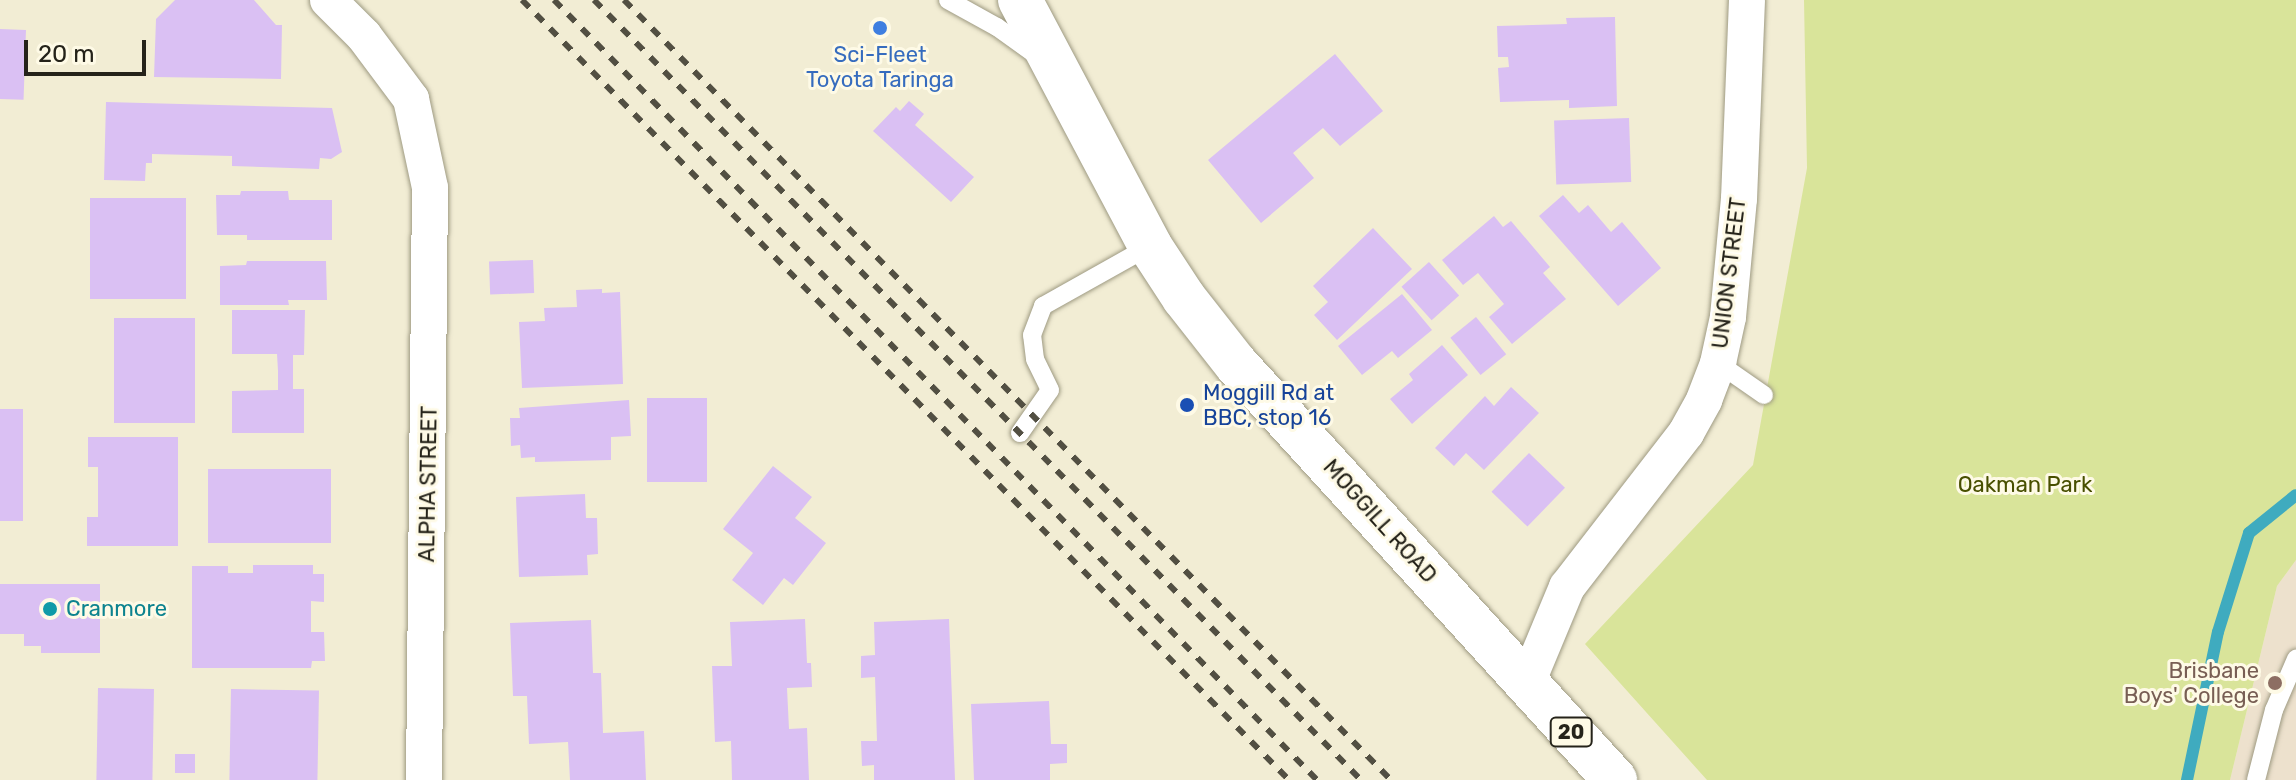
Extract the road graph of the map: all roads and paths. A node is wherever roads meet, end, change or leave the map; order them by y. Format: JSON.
{"nodes":[{"id":1,"x":328,"y":0,"type":"edge"},
{"id":2,"x":948,"y":0,"type":"edge"},
{"id":3,"x":1020,"y":0,"type":"edge"},
{"id":4,"x":1747,"y":0,"type":"edge"},
{"id":5,"x":1055,"y":68,"type":"junction"},
{"id":6,"x":1150,"y":246,"type":"junction"},
{"id":7,"x":1718,"y":363,"type":"junction"},
{"id":8,"x":1764,"y":395,"type":"dead end"},
{"id":9,"x":1020,"y":433,"type":"dead end"},
{"id":10,"x":2296,"y":659,"type":"edge"},
{"id":11,"x":1527,"y":683,"type":"junction"},
{"id":12,"x":424,"y":780,"type":"edge"},
{"id":13,"x":1615,"y":780,"type":"edge"},
{"id":14,"x":2256,"y":780,"type":"edge"}],
"edges":[{"from":1,"to":12,"type":"street","name":"ALPHA STREET"},
{"from":2,"to":5,"type":"lane"},
{"from":3,"to":5,"type":"highway","name":"MOGGILL ROAD","number":"20"},
{"from":4,"to":7,"type":"street","name":"UNION STREET"},
{"from":5,"to":6,"type":"highway","name":"MOGGILL ROAD","number":"20"},
{"from":6,"to":9,"type":"lane"},
{"from":6,"to":11,"type":"highway","name":"MOGGILL ROAD","number":"20"},
{"from":7,"to":8,"type":"lane"},
{"from":7,"to":11,"type":"street","name":"UNION STREET"},
{"from":10,"to":14,"type":"lane"},
{"from":11,"to":13,"type":"highway","name":"MOGGILL ROAD","number":"20"}]}
